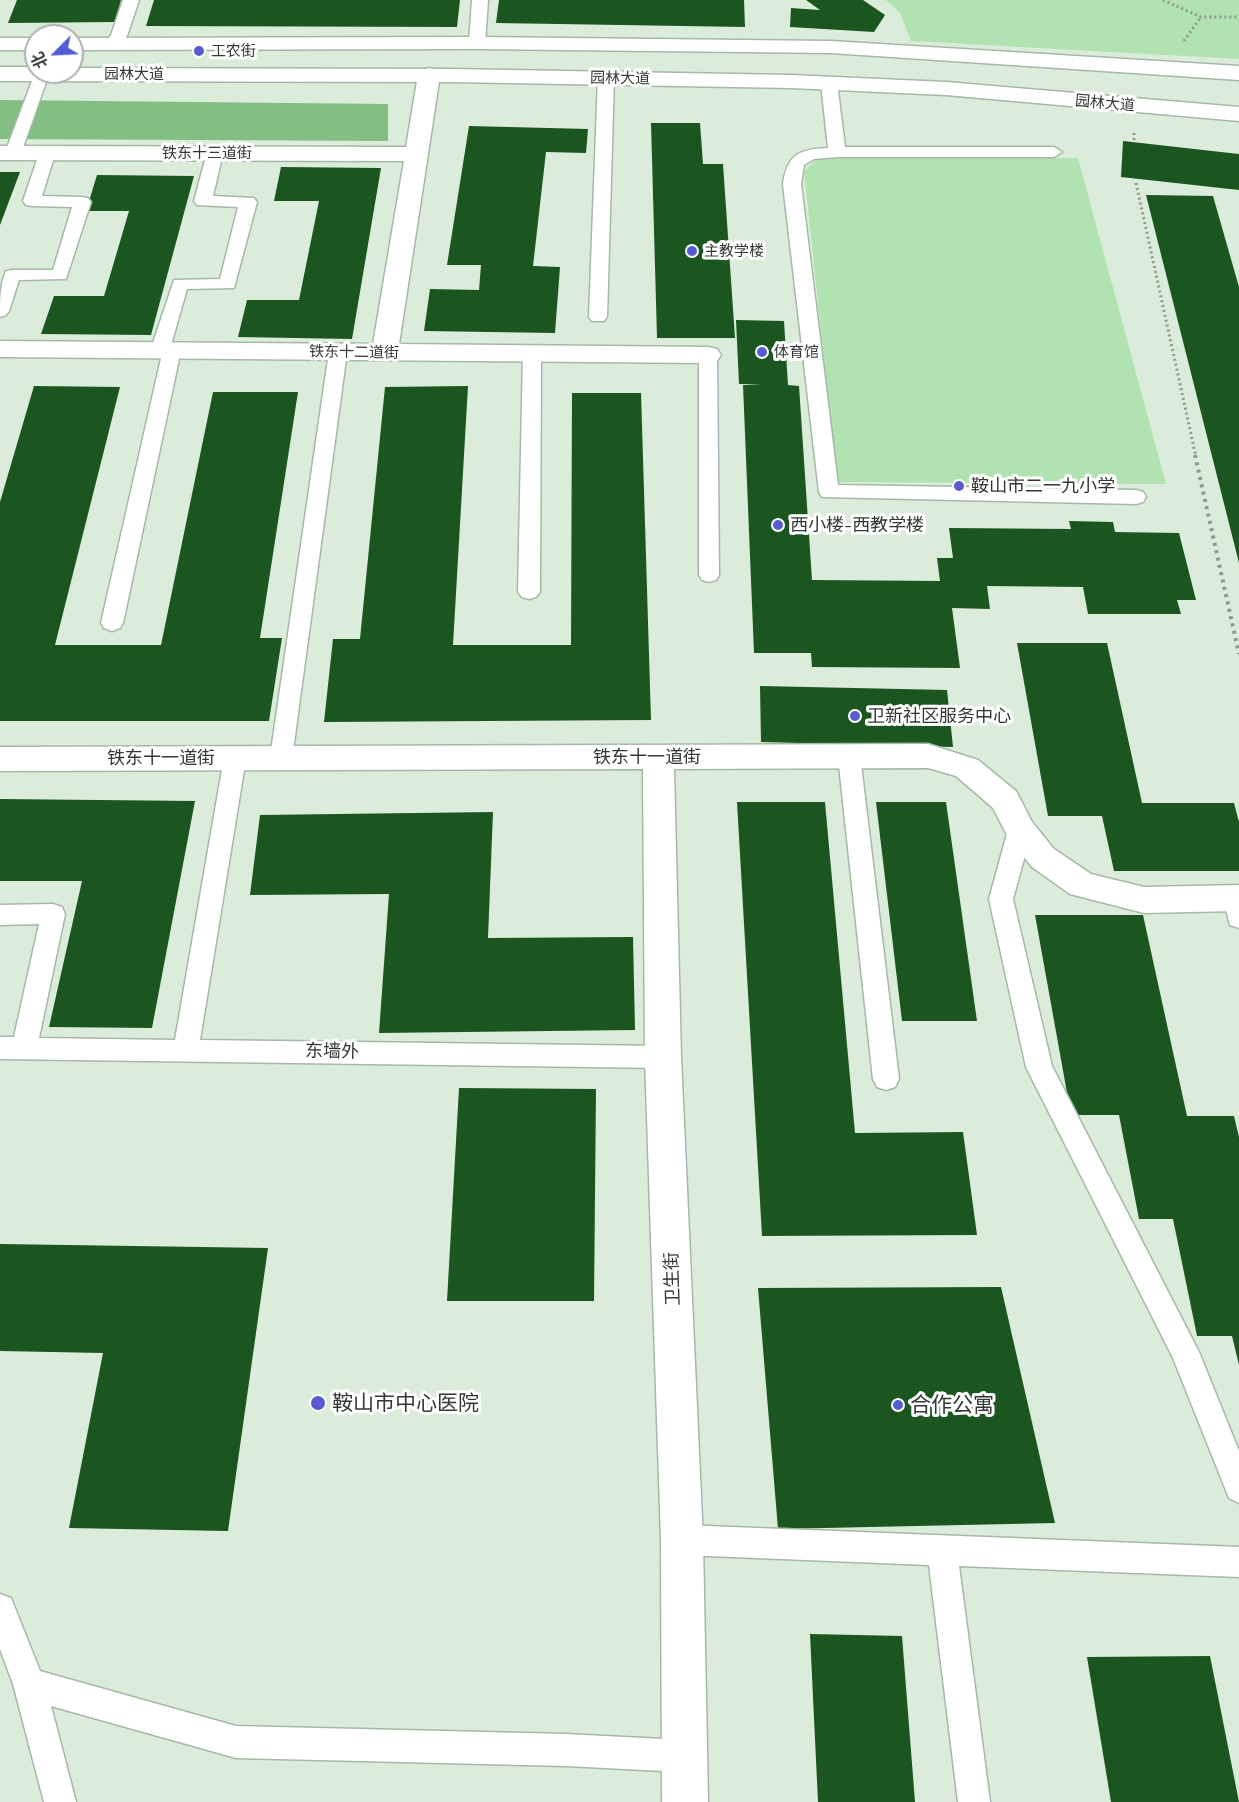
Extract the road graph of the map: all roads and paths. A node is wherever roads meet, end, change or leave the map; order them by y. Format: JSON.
{"nodes":[{"id":1,"x":131,"y":0,"type":"edge"},
{"id":2,"x":480,"y":0,"type":"edge"},
{"id":3,"x":1163,"y":0,"type":"edge"},
{"id":4,"x":1239,"y":17,"type":"edge"},
{"id":5,"x":477,"y":43,"type":"junction"},
{"id":6,"x":0,"y":44,"type":"edge"},
{"id":7,"x":24,"y":44,"type":"edge"},
{"id":8,"x":84,"y":44,"type":"edge"},
{"id":9,"x":113,"y":44,"type":"junction"},
{"id":10,"x":1239,"y":73,"type":"edge"},
{"id":11,"x":0,"y":74,"type":"edge"},
{"id":12,"x":24,"y":74,"type":"edge"},
{"id":13,"x":84,"y":74,"type":"edge"},
{"id":14,"x":429,"y":75,"type":"junction"},
{"id":15,"x":606,"y":77,"type":"junction"},
{"id":16,"x":829,"y":83,"type":"junction"},
{"id":17,"x":37,"y":84,"type":"edge"},
{"id":18,"x":1239,"y":114,"type":"edge"},
{"id":19,"x":837,"y":152,"type":"junction"},
{"id":20,"x":1054,"y":152,"type":"dead end"},
{"id":21,"x":6,"y":153,"type":"edge"},
{"id":22,"x":215,"y":153,"type":"junction"},
{"id":23,"x":47,"y":154,"type":"junction"},
{"id":24,"x":415,"y":154,"type":"junction"},
{"id":25,"x":1136,"y":183,"type":"dead end"},
{"id":26,"x":0,"y":311,"type":"edge"},
{"id":27,"x":598,"y":317,"type":"dead end"},
{"id":28,"x":0,"y":349,"type":"edge"},
{"id":29,"x":166,"y":350,"type":"junction"},
{"id":30,"x":338,"y":352,"type":"junction"},
{"id":31,"x":384,"y":352,"type":"junction"},
{"id":32,"x":532,"y":353,"type":"junction"},
{"id":33,"x":708,"y":355,"type":"joint"},
{"id":34,"x":1136,"y":497,"type":"dead end"},
{"id":35,"x":709,"y":575,"type":"dead end"},
{"id":36,"x":529,"y":592,"type":"dead end"},
{"id":37,"x":112,"y":623,"type":"dead end"},
{"id":38,"x":1239,"y":654,"type":"edge"},
{"id":39,"x":849,"y":756,"type":"junction"},
{"id":40,"x":658,"y":757,"type":"junction"},
{"id":41,"x":235,"y":758,"type":"junction"},
{"id":42,"x":281,"y":758,"type":"junction"},
{"id":43,"x":0,"y":759,"type":"edge"},
{"id":44,"x":1020,"y":830,"type":"junction"},
{"id":45,"x":1238,"y":904,"type":"edge"},
{"id":46,"x":0,"y":915,"type":"edge"},
{"id":47,"x":12,"y":1048,"type":"edge"},
{"id":48,"x":186,"y":1049,"type":"junction"},
{"id":49,"x":663,"y":1057,"type":"junction"},
{"id":50,"x":886,"y":1079,"type":"dead end"},
{"id":51,"x":1239,"y":1488,"type":"edge"},
{"id":52,"x":682,"y":1540,"type":"junction"},
{"id":53,"x":942,"y":1550,"type":"junction"},
{"id":54,"x":1239,"y":1562,"type":"edge"},
{"id":55,"x":0,"y":1609,"type":"edge"},
{"id":56,"x":29,"y":1684,"type":"junction"},
{"id":57,"x":683,"y":1756,"type":"junction"},
{"id":58,"x":60,"y":1802,"type":"edge"},
{"id":59,"x":685,"y":1802,"type":"edge"},
{"id":60,"x":974,"y":1802,"type":"edge"}],
"edges":[{"from":1,"to":9,"type":"lane"},
{"from":2,"to":5,"type":"lane"},
{"from":3,"to":4,"type":"path"},
{"from":5,"to":9,"type":"street"},
{"from":5,"to":10,"type":"street"},
{"from":6,"to":7,"type":"street"},
{"from":8,"to":9,"type":"street"},
{"from":11,"to":12,"type":"street","name":"园林大道"},
{"from":13,"to":14,"type":"street","name":"园林大道"},
{"from":14,"to":15,"type":"street","name":"园林大道"},
{"from":14,"to":24,"type":"street"},
{"from":15,"to":16,"type":"street","name":"园林大道"},
{"from":15,"to":27,"type":"lane"},
{"from":16,"to":18,"type":"street","name":"园林大道"},
{"from":16,"to":19,"type":"lane"},
{"from":17,"to":21,"type":"lane"},
{"from":19,"to":20,"type":"lane"},
{"from":19,"to":34,"type":"lane"},
{"from":21,"to":23,"type":"street","name":"铁东十三道街"},
{"from":22,"to":23,"type":"street","name":"铁东十三道街"},
{"from":22,"to":24,"type":"street","name":"铁东十三道街"},
{"from":22,"to":29,"type":"lane"},
{"from":23,"to":26,"type":"lane"},
{"from":24,"to":31,"type":"street"},
{"from":25,"to":38,"type":"path"},
{"from":28,"to":29,"type":"street","name":"铁东十二道街"},
{"from":29,"to":30,"type":"street","name":"铁东十二道街"},
{"from":29,"to":37,"type":"lane"},
{"from":30,"to":31,"type":"street","name":"铁东十二道街"},
{"from":30,"to":42,"type":"lane"},
{"from":31,"to":32,"type":"street","name":"铁东十二道街"},
{"from":32,"to":33,"type":"street","name":"铁东十二道街"},
{"from":32,"to":36,"type":"lane"},
{"from":33,"to":35,"type":"lane"},
{"from":39,"to":40,"type":"street","name":"铁东十一道街"},
{"from":39,"to":44,"type":"street","name":"铁东十一道街"},
{"from":39,"to":50,"type":"lane"},
{"from":40,"to":42,"type":"street","name":"铁东十一道街"},
{"from":40,"to":49,"type":"street","name":"卫生街"},
{"from":41,"to":42,"type":"street","name":"铁东十一道街"},
{"from":41,"to":43,"type":"street","name":"铁东十一道街"},
{"from":41,"to":48,"type":"lane"},
{"from":44,"to":45,"type":"street","name":"铁东十一道街"},
{"from":44,"to":51,"type":"lane"},
{"from":46,"to":47,"type":"lane"},
{"from":47,"to":48,"type":"lane","name":"东墙外"},
{"from":48,"to":49,"type":"lane","name":"东墙外"},
{"from":49,"to":52,"type":"street","name":"卫生街"},
{"from":52,"to":53,"type":"lane"},
{"from":52,"to":57,"type":"street","name":"卫生街"},
{"from":53,"to":54,"type":"lane"},
{"from":53,"to":60,"type":"lane"},
{"from":55,"to":56,"type":"lane"},
{"from":56,"to":57,"type":"lane"},
{"from":56,"to":58,"type":"lane"},
{"from":57,"to":59,"type":"street","name":"卫生街"}]}
